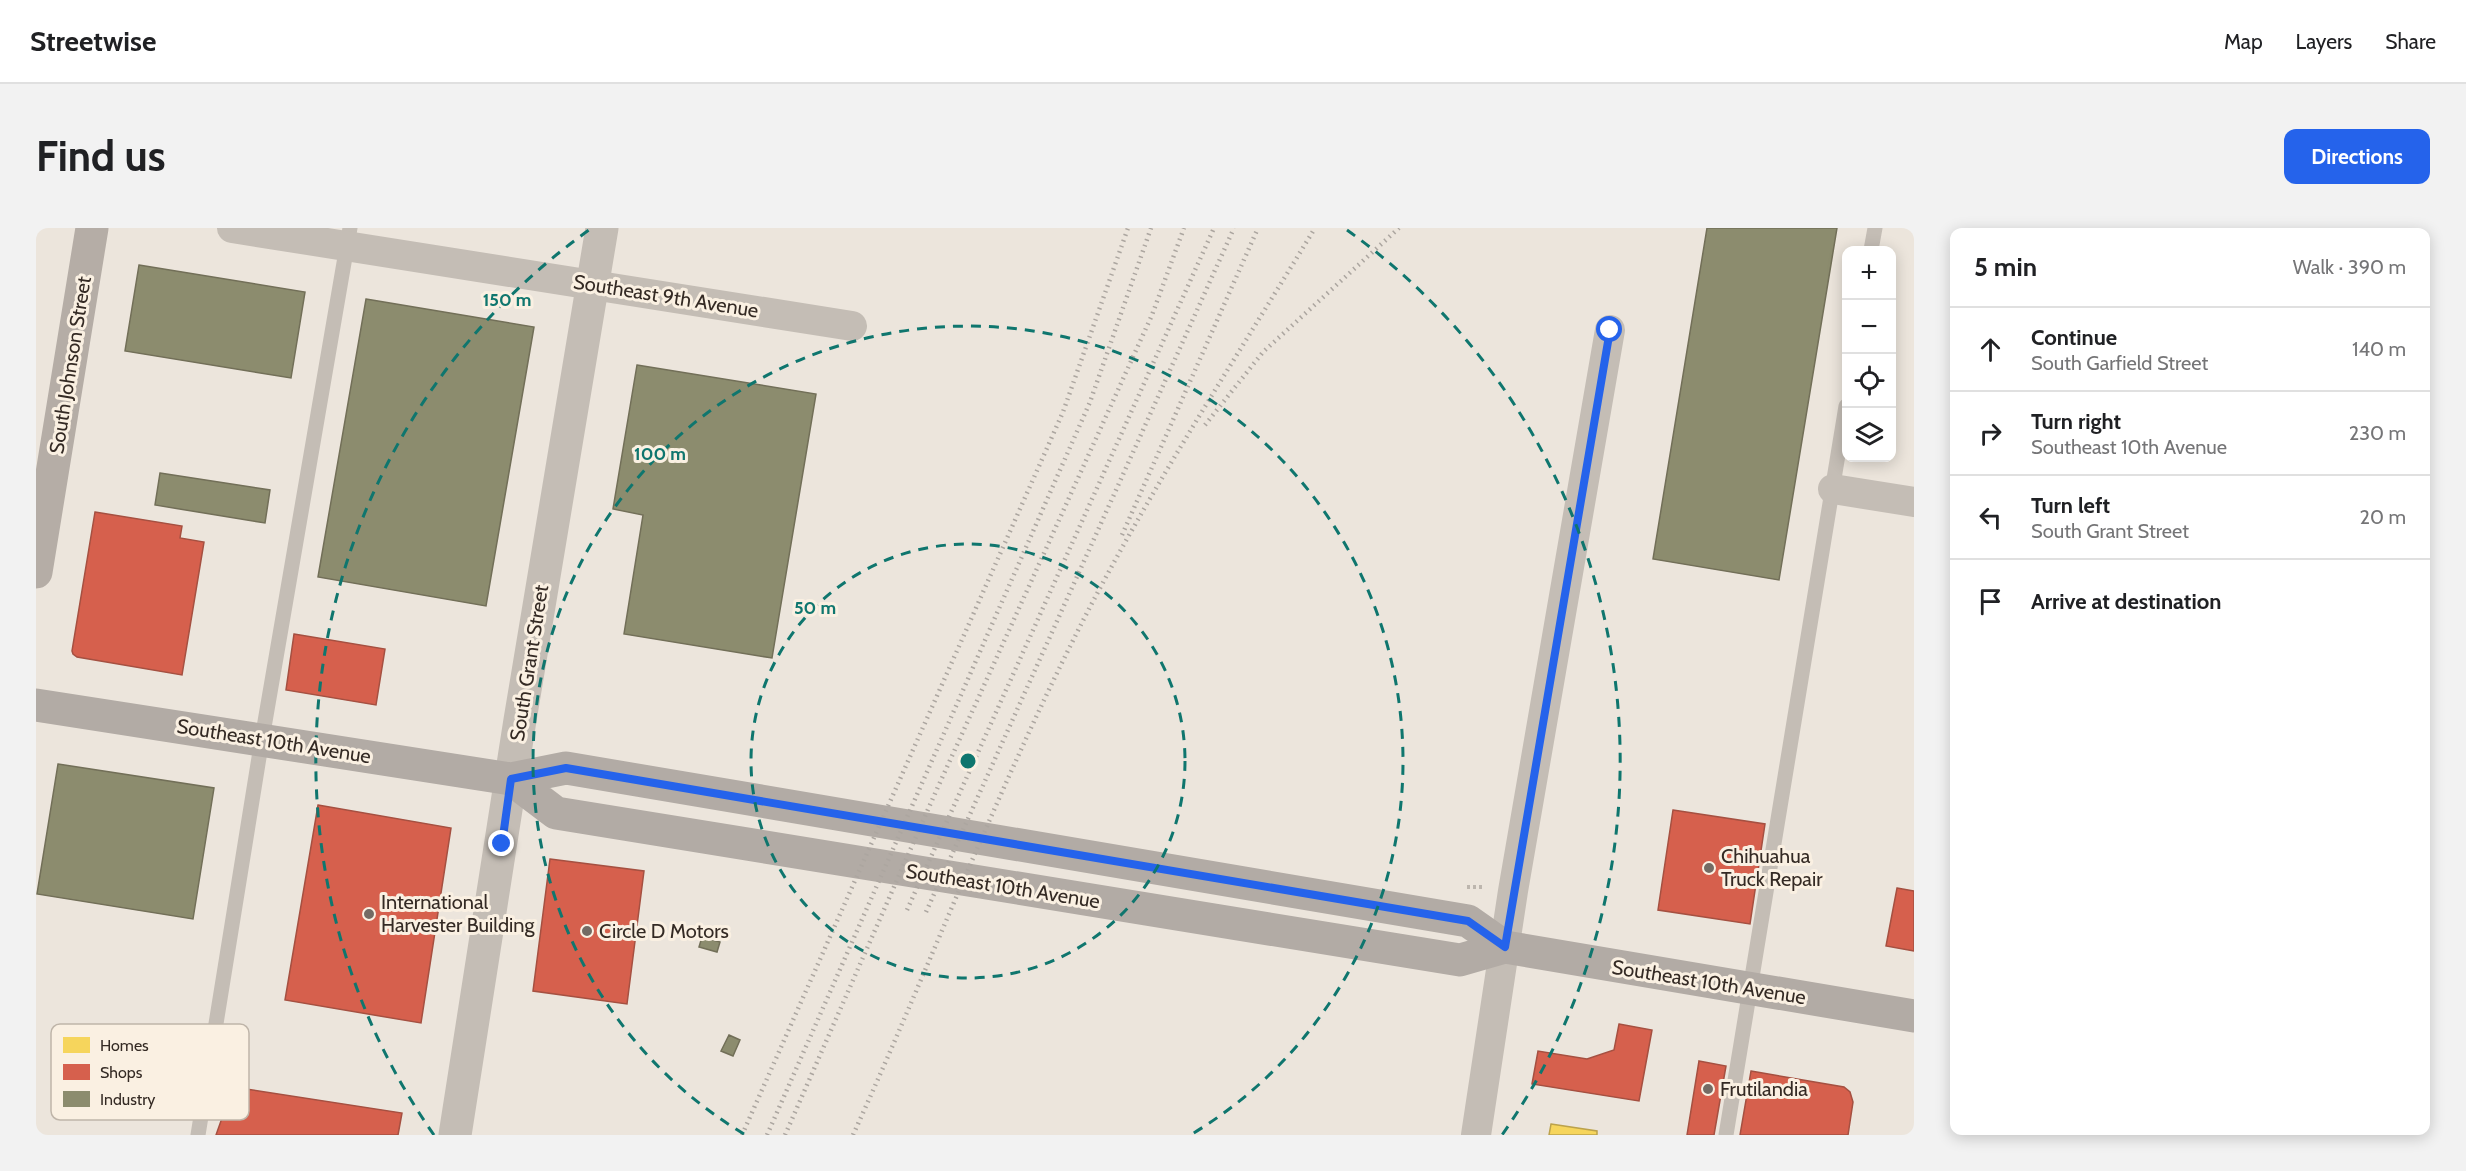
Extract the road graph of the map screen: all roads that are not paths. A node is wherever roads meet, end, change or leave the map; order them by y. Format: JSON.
{"nodes":[{"id":1,"x":92,"y":228,"type":"edge"},
{"id":2,"x":232,"y":228,"type":"edge"},
{"id":3,"x":602,"y":228,"type":"edge"},
{"id":4,"x":1875,"y":228,"type":"edge"},
{"id":5,"x":349,"y":237,"type":"edge"},
{"id":6,"x":1872,"y":246,"type":"edge"},
{"id":7,"x":592,"y":284,"type":"junction"},
{"id":8,"x":852,"y":326,"type":"dead end"},
{"id":9,"x":1610,"y":330,"type":"dead end"},
{"id":10,"x":1846,"y":408,"type":"edge"},
{"id":11,"x":1833,"y":489,"type":"junction"},
{"id":12,"x":1914,"y":502,"type":"edge"},
{"id":13,"x":36,"y":572,"type":"edge"},
{"id":14,"x":36,"y":705,"type":"edge"},
{"id":15,"x":262,"y":739,"type":"junction"},
{"id":16,"x":511,"y":779,"type":"junction"},
{"id":17,"x":1505,"y":947,"type":"junction"},
{"id":18,"x":1750,"y":989,"type":"junction"},
{"id":19,"x":1914,"y":1016,"type":"edge"},
{"id":20,"x":216,"y":1024,"type":"edge"},
{"id":21,"x":200,"y":1120,"type":"edge"},
{"id":22,"x":198,"y":1135,"type":"edge"},
{"id":23,"x":455,"y":1135,"type":"edge"},
{"id":24,"x":1476,"y":1135,"type":"edge"},
{"id":25,"x":1726,"y":1135,"type":"edge"}],
"edges":[{"from":1,"to":13,"type":"main road","name":"South Johnson Street"},
{"from":2,"to":5,"type":"street","name":"Southeast 9th Avenue"},
{"from":3,"to":7,"type":"street","name":"South Grant Street"},
{"from":4,"to":6,"type":"lane"},
{"from":5,"to":7,"type":"street","name":"Southeast 9th Avenue"},
{"from":5,"to":15,"type":"lane"},
{"from":7,"to":8,"type":"street","name":"Southeast 9th Avenue"},
{"from":7,"to":16,"type":"street","name":"South Grant Street"},
{"from":9,"to":17,"type":"street"},
{"from":10,"to":11,"type":"lane"},
{"from":11,"to":12,"type":"street"},
{"from":11,"to":18,"type":"lane"},
{"from":14,"to":15,"type":"main road","name":"Southeast 10th Avenue"},
{"from":15,"to":16,"type":"main road","name":"Southeast 10th Avenue"},
{"from":15,"to":20,"type":"lane"},
{"from":16,"to":17,"type":"main road","name":"Southeast 10th Avenue"},
{"from":16,"to":17,"type":"main road","name":"Southeast 10th Avenue"},
{"from":16,"to":23,"type":"street","name":"South Grant Street"},
{"from":17,"to":18,"type":"main road","name":"Southeast 10th Avenue"},
{"from":17,"to":24,"type":"street"},
{"from":18,"to":19,"type":"main road","name":"Southeast 10th Avenue"},
{"from":18,"to":25,"type":"lane"},
{"from":21,"to":22,"type":"lane"}]}
